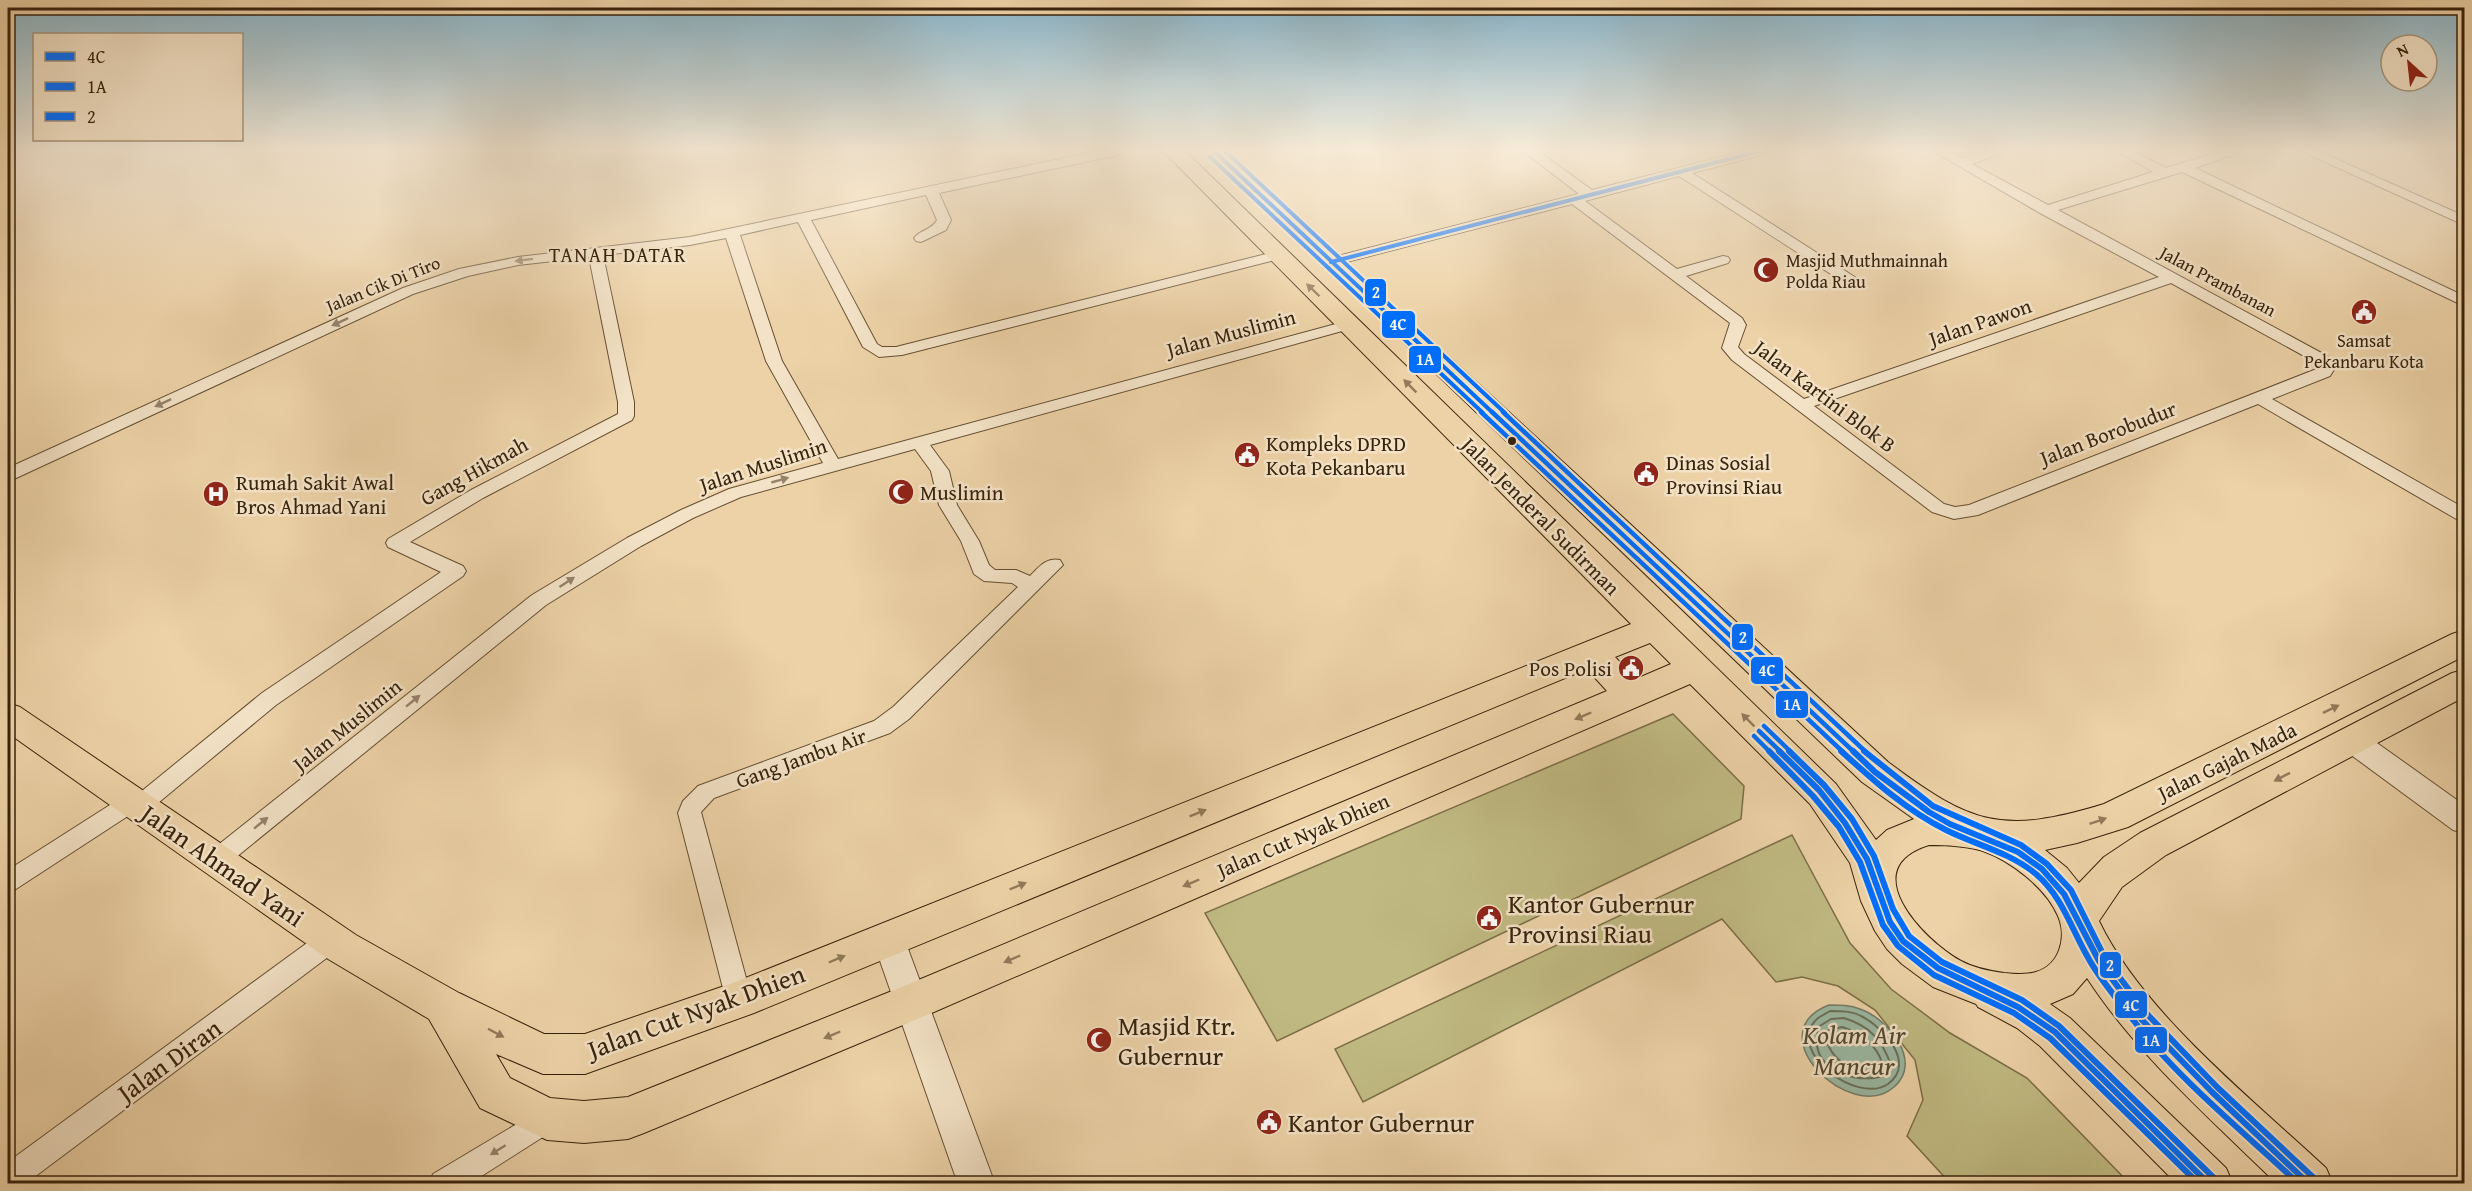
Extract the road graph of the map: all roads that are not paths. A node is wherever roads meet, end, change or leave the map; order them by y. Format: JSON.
{"nodes":[{"id":1,"x":857,"y":207,"type":"edge"},
{"id":2,"x":938,"y":207,"type":"edge"},
{"id":3,"x":1229,"y":207,"type":"edge"},
{"id":4,"x":1273,"y":207,"type":"edge"},
{"id":5,"x":1545,"y":207,"type":"edge"},
{"id":6,"x":1594,"y":207,"type":"edge"},
{"id":7,"x":1735,"y":207,"type":"edge"},
{"id":8,"x":2039,"y":207,"type":"edge"},
{"id":9,"x":2056,"y":207,"type":"edge"},
{"id":10,"x":2265,"y":207,"type":"edge"},
{"id":11,"x":2432,"y":207,"type":"edge"},
{"id":12,"x":2045,"y":210,"type":"junction"},
{"id":13,"x":803,"y":218,"type":"junction"},
{"id":14,"x":2464,"y":221,"type":"edge"},
{"id":15,"x":732,"y":233,"type":"junction"},
{"id":16,"x":921,"y":238,"type":"dead end"},
{"id":17,"x":596,"y":252,"type":"junction"},
{"id":18,"x":1278,"y":255,"type":"junction"},
{"id":19,"x":1723,"y":260,"type":"dead end"},
{"id":20,"x":1331,"y":262,"type":"junction"},
{"id":21,"x":1675,"y":274,"type":"junction"},
{"id":22,"x":2171,"y":278,"type":"junction"},
{"id":23,"x":1856,"y":284,"type":"dead end"},
{"id":24,"x":2464,"y":303,"type":"edge"},
{"id":25,"x":1348,"y":325,"type":"junction"},
{"id":26,"x":2321,"y":359,"type":"joint"},
{"id":27,"x":2259,"y":398,"type":"junction"},
{"id":28,"x":1480,"y":401,"type":"junction"},
{"id":29,"x":1802,"y":405,"type":"junction"},
{"id":30,"x":1438,"y":414,"type":"junction"},
{"id":31,"x":920,"y":442,"type":"junction"},
{"id":32,"x":833,"y":466,"type":"junction"},
{"id":33,"x":8,"y":475,"type":"edge"},
{"id":34,"x":1972,"y":511,"type":"joint"},
{"id":35,"x":2464,"y":516,"type":"edge"},
{"id":36,"x":1053,"y":565,"type":"dead end"},
{"id":37,"x":1031,"y":586,"type":"junction"},
{"id":38,"x":1654,"y":628,"type":"junction"},
{"id":39,"x":2464,"y":642,"type":"edge"},
{"id":40,"x":1592,"y":653,"type":"junction"},
{"id":41,"x":1695,"y":668,"type":"junction"},
{"id":42,"x":2402,"y":674,"type":"junction"},
{"id":43,"x":2450,"y":690,"type":"edge"},
{"id":44,"x":1631,"y":695,"type":"junction"},
{"id":45,"x":8,"y":716,"type":"edge"},
{"id":46,"x":2353,"y":741,"type":"junction"},
{"id":47,"x":135,"y":804,"type":"junction"},
{"id":48,"x":2464,"y":821,"type":"edge"},
{"id":49,"x":1977,"y":834,"type":"junction"},
{"id":50,"x":216,"y":860,"type":"junction"},
{"id":51,"x":8,"y":882,"type":"edge"},
{"id":52,"x":1880,"y":900,"type":"junction"},
{"id":53,"x":2079,"y":921,"type":"junction"},
{"id":54,"x":888,"y":938,"type":"junction"},
{"id":55,"x":332,"y":940,"type":"junction"},
{"id":56,"x":1972,"y":986,"type":"junction"},
{"id":57,"x":739,"y":1000,"type":"junction"},
{"id":58,"x":912,"y":1002,"type":"junction"},
{"id":59,"x":444,"y":1006,"type":"junction"},
{"id":60,"x":547,"y":1119,"type":"junction"},
{"id":61,"x":8,"y":1179,"type":"edge"},
{"id":62,"x":443,"y":1184,"type":"edge"},
{"id":63,"x":977,"y":1184,"type":"edge"},
{"id":64,"x":2210,"y":1184,"type":"edge"},
{"id":65,"x":2310,"y":1184,"type":"edge"}],
"edges":[{"from":1,"to":13,"type":"street","name":"Jalan Cik Di Tiro"},
{"from":2,"to":16,"type":"street"},
{"from":3,"to":18,"type":"main road","name":"Jalan Jenderal Sudirman"},
{"from":4,"to":20,"type":"main road","name":"Jalan Jenderal Sudirman"},
{"from":5,"to":20,"type":"street"},
{"from":6,"to":21,"type":"street","name":"Jalan Kartini Blok B"},
{"from":7,"to":23,"type":"street"},
{"from":8,"to":12,"type":"street","name":"Jalan Prambanan"},
{"from":9,"to":12,"type":"street"},
{"from":10,"to":24,"type":"street"},
{"from":11,"to":14,"type":"street"},
{"from":12,"to":22,"type":"street","name":"Jalan Prambanan"},
{"from":13,"to":15,"type":"street","name":"Jalan Cik Di Tiro"},
{"from":13,"to":18,"type":"street"},
{"from":15,"to":17,"type":"street","name":"Jalan Cik Di Tiro"},
{"from":15,"to":32,"type":"street"},
{"from":17,"to":33,"type":"street","name":"Jalan Cik Di Tiro","one_way":true},
{"from":17,"to":47,"type":"street","name":"Gang Hikmah"},
{"from":25,"to":18,"type":"main road","name":"Jalan Jenderal Sudirman","one_way":true},
{"from":19,"to":21,"type":"street"},
{"from":20,"to":28,"type":"main road","name":"Jalan Jenderal Sudirman"},
{"from":21,"to":29,"type":"street","name":"Jalan Kartini Blok B"},
{"from":22,"to":26,"type":"street","name":"Jalan Prambanan"},
{"from":22,"to":29,"type":"street","name":"Jalan Pawon"},
{"from":30,"to":25,"type":"main road","name":"Jalan Jenderal Sudirman","one_way":true},
{"from":25,"to":31,"type":"street","name":"Jalan Muslimin"},
{"from":26,"to":27,"type":"street","name":"Jalan Borobudur"},
{"from":27,"to":34,"type":"street","name":"Jalan Borobudur"},
{"from":27,"to":35,"type":"street"},
{"from":28,"to":30,"type":"main road"},
{"from":28,"to":49,"type":"main road","name":"Jalan Jenderal Sudirman"},
{"from":29,"to":34,"type":"street","name":"Jalan Kartini Blok B"},
{"from":30,"to":38,"type":"main road","name":"Jalan Jenderal Sudirman"},
{"from":31,"to":32,"type":"street","name":"Jalan Muslimin"},
{"from":31,"to":37,"type":"street"},
{"from":50,"to":32,"type":"street","name":"Jalan Muslimin","one_way":true},
{"from":36,"to":37,"type":"street","name":"Gang Jambu Air"},
{"from":37,"to":57,"type":"street","name":"Gang Jambu Air"},
{"from":38,"to":40,"type":"main road","name":"Jalan Cut Nyak Dhien"},
{"from":38,"to":41,"type":"main road","name":"Jalan Jenderal Sudirman"},
{"from":39,"to":42,"type":"main road","name":"Jalan Gajah Mada"},
{"from":40,"to":44,"type":"main road"},
{"from":54,"to":40,"type":"main road","name":"Jalan Cut Nyak Dhien","one_way":true},
{"from":41,"to":44,"type":"main road","name":"Jalan Cut Nyak Dhien"},
{"from":52,"to":41,"type":"main road","name":"Jalan Jenderal Sudirman","one_way":true},
{"from":42,"to":43,"type":"main road"},
{"from":49,"to":42,"type":"main road","name":"Jalan Gajah Mada","one_way":true},
{"from":43,"to":46,"type":"main road","name":"Jalan Gajah Mada"},
{"from":44,"to":58,"type":"main road","name":"Jalan Cut Nyak Dhien","one_way":true},
{"from":45,"to":47,"type":"main road","name":"Jalan Ahmad Yani"},
{"from":46,"to":48,"type":"street"},
{"from":46,"to":53,"type":"main road","name":"Jalan Gajah Mada","one_way":true},
{"from":47,"to":50,"type":"main road","name":"Jalan Ahmad Yani"},
{"from":47,"to":51,"type":"street"},
{"from":49,"to":52,"type":"main road"},
{"from":49,"to":53,"type":"main road"},
{"from":50,"to":55,"type":"main road","name":"Jalan Ahmad Yani"},
{"from":52,"to":56,"type":"main road"},
{"from":53,"to":56,"type":"main road"},
{"from":53,"to":65,"type":"main road"},
{"from":57,"to":54,"type":"main road","name":"Jalan Cut Nyak Dhien","one_way":true},
{"from":54,"to":58,"type":"street"},
{"from":55,"to":59,"type":"main road","name":"Jalan Ahmad Yani"},
{"from":55,"to":61,"type":"street","name":"Jalan Diran"},
{"from":56,"to":64,"type":"main road"},
{"from":59,"to":57,"type":"main road","name":"Jalan Cut Nyak Dhien","one_way":true},
{"from":58,"to":60,"type":"main road","name":"Jalan Cut Nyak Dhien","one_way":true},
{"from":58,"to":63,"type":"street"},
{"from":59,"to":60,"type":"main road","name":"Jalan Cut Nyak Dhien"},
{"from":60,"to":62,"type":"street","one_way":true}]}
